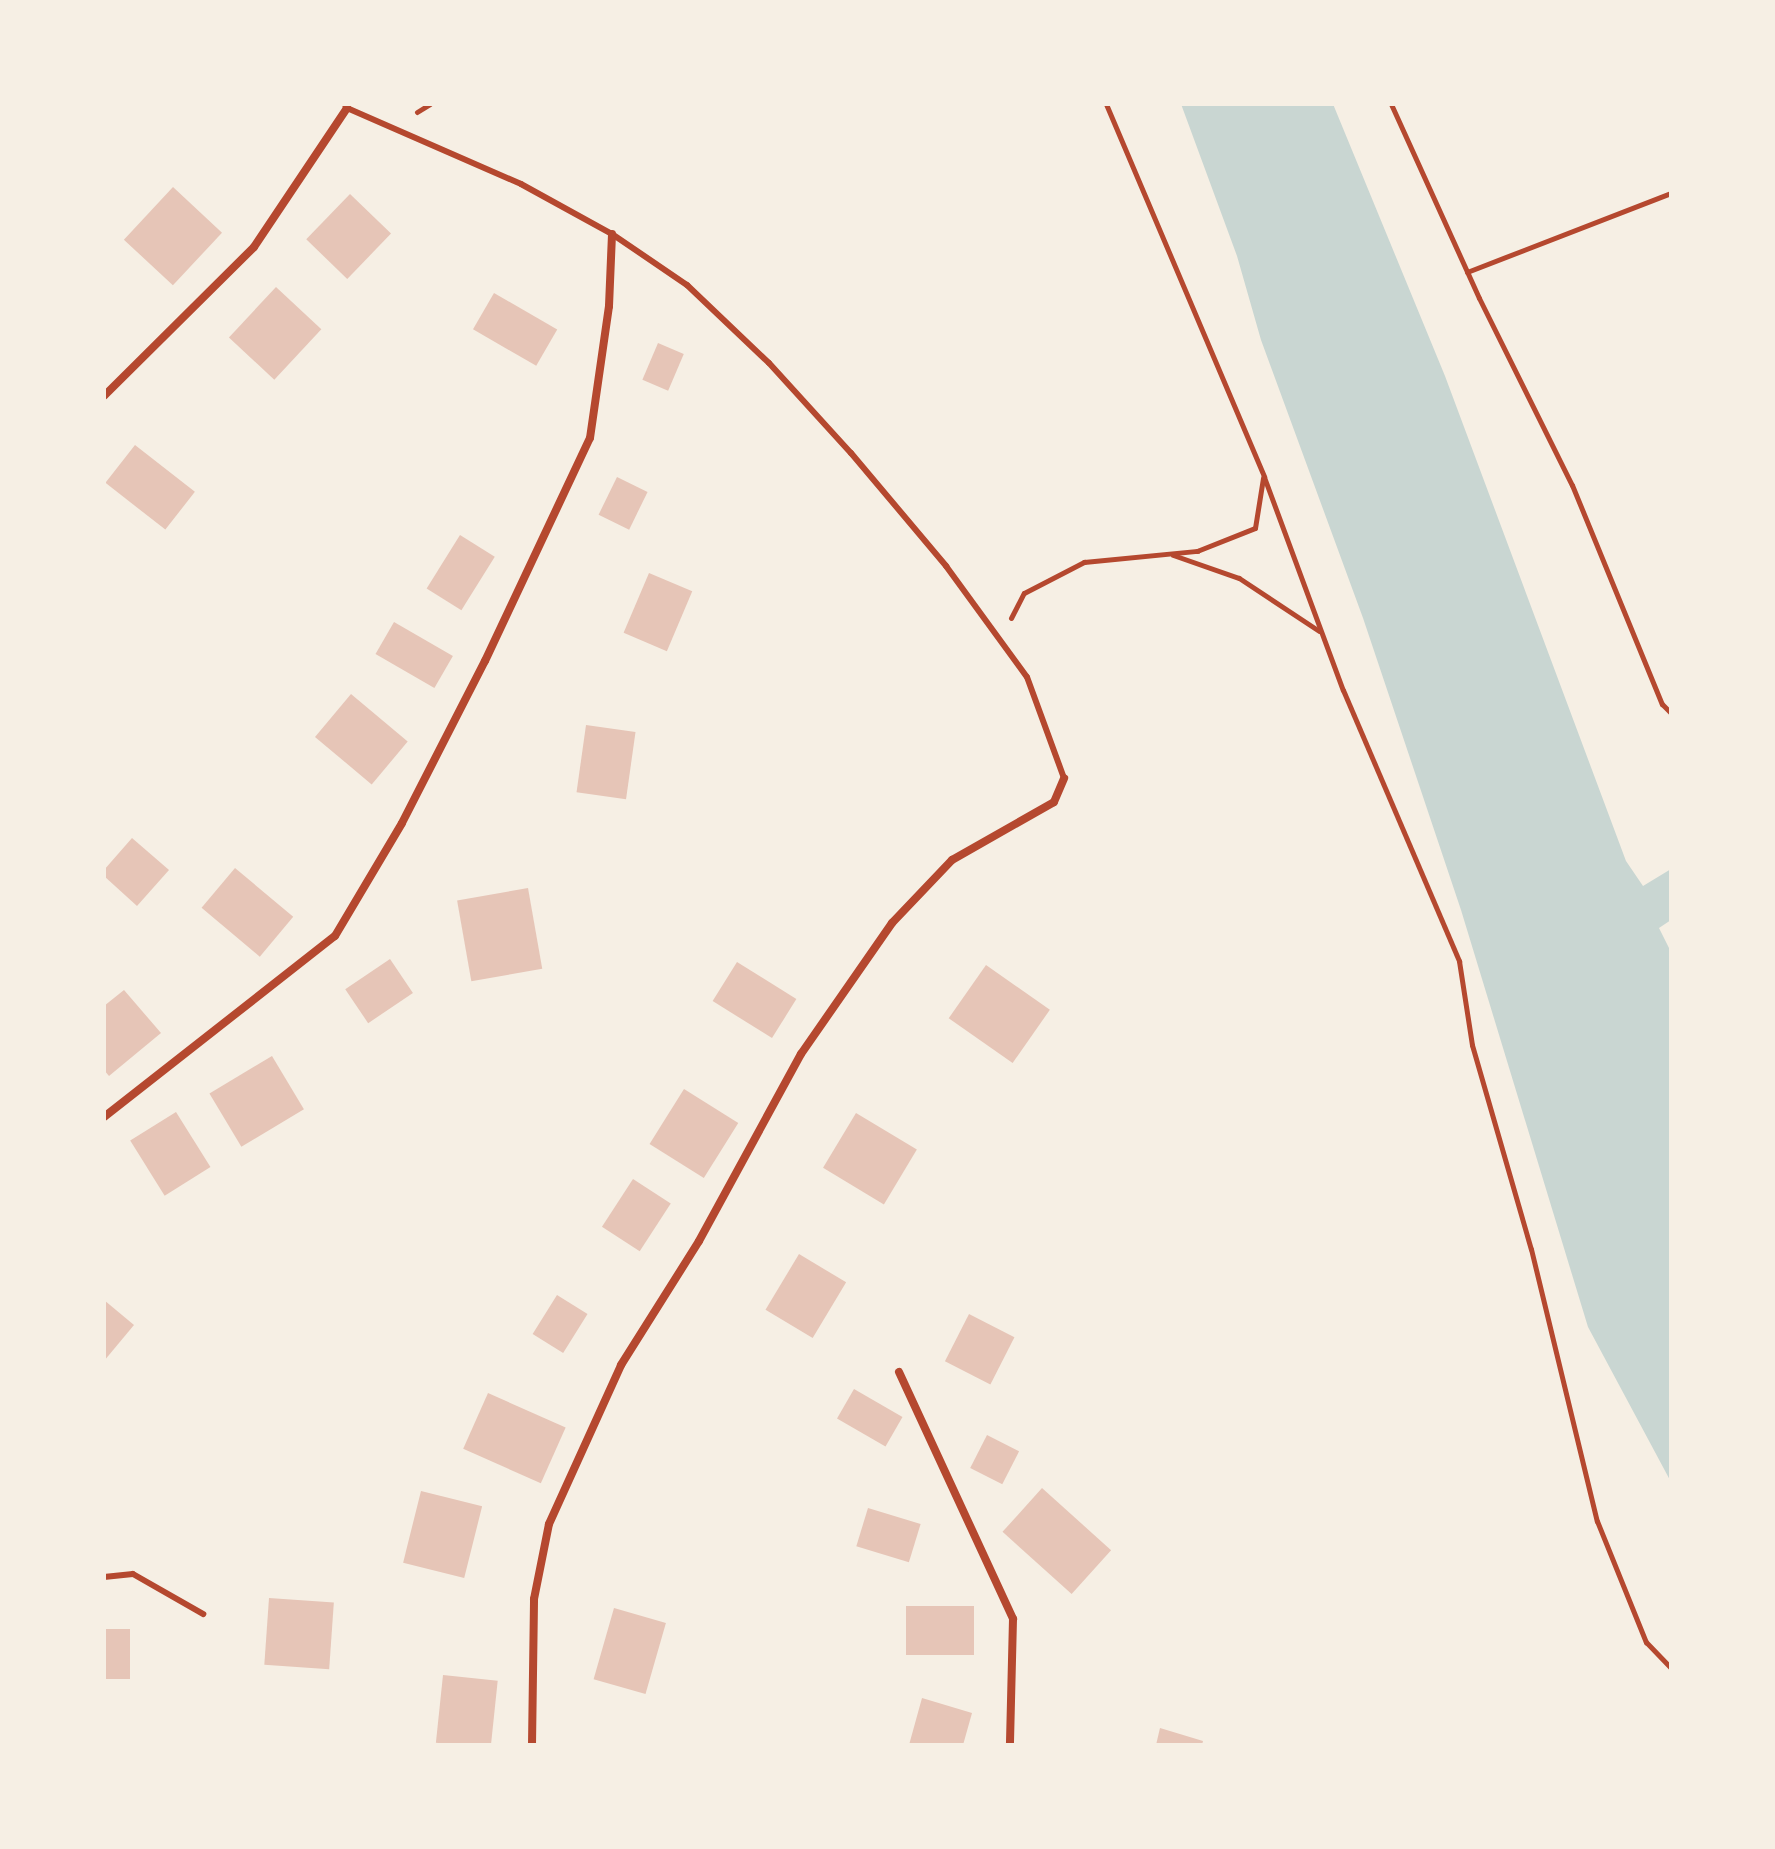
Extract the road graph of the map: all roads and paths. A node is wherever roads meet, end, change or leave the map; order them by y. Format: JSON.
{"nodes":[{"id":1,"x":1106,"y":104,"type":"edge"},
{"id":2,"x":1391,"y":104,"type":"edge"},
{"id":3,"x":346,"y":106,"type":"edge"},
{"id":4,"x":1671,"y":193,"type":"edge"},
{"id":5,"x":612,"y":234,"type":"junction"},
{"id":6,"x":1467,"y":272,"type":"junction"},
{"id":7,"x":104,"y":396,"type":"edge"},
{"id":8,"x":1264,"y":477,"type":"junction"},
{"id":9,"x":1168,"y":553,"type":"junction"},
{"id":10,"x":1321,"y":631,"type":"junction"},
{"id":11,"x":1000,"y":640,"type":"junction"},
{"id":12,"x":1671,"y":713,"type":"edge"},
{"id":13,"x":1064,"y":778,"type":"joint"},
{"id":14,"x":104,"y":1117,"type":"edge"},
{"id":15,"x":899,"y":1372,"type":"dead end"},
{"id":16,"x":104,"y":1577,"type":"edge"},
{"id":17,"x":203,"y":1614,"type":"dead end"},
{"id":18,"x":1671,"y":1668,"type":"edge"},
{"id":19,"x":532,"y":1745,"type":"edge"},
{"id":20,"x":1010,"y":1745,"type":"edge"}],
"edges":[{"from":1,"to":8,"type":"path"},
{"from":2,"to":6,"type":"path"},
{"from":3,"to":5,"type":"lane"},
{"from":3,"to":7,"type":"street"},
{"from":4,"to":6,"type":"path"},
{"from":5,"to":11,"type":"lane"},
{"from":5,"to":14,"type":"street"},
{"from":6,"to":12,"type":"path"},
{"from":8,"to":9,"type":"path"},
{"from":8,"to":10,"type":"path"},
{"from":9,"to":10,"type":"path"},
{"from":9,"to":11,"type":"path"},
{"from":10,"to":18,"type":"path"},
{"from":11,"to":13,"type":"lane"},
{"from":13,"to":19,"type":"street"},
{"from":15,"to":20,"type":"street"},
{"from":16,"to":17,"type":"lane"}]}
